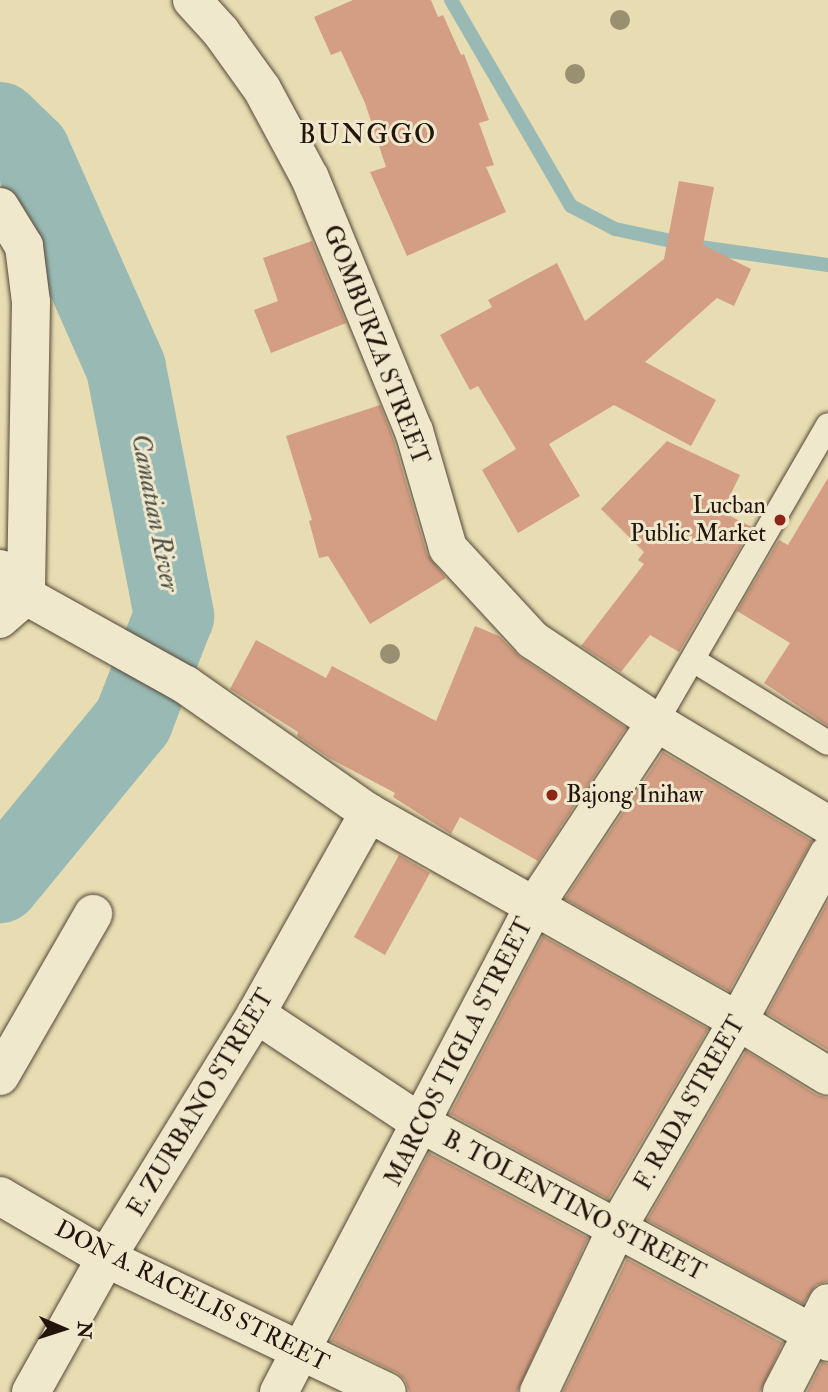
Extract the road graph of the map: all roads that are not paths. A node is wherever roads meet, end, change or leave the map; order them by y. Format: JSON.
{"nodes":[{"id":1,"x":192,"y":0,"type":"edge"},
{"id":2,"x":0,"y":207,"type":"edge"},
{"id":3,"x":828,"y":425,"type":"edge"},
{"id":4,"x":9,"y":595,"type":"edge"},
{"id":5,"x":693,"y":660,"type":"junction"},
{"id":6,"x":656,"y":722,"type":"junction"},
{"id":7,"x":828,"y":743,"type":"edge"},
{"id":8,"x":369,"y":813,"type":"junction"},
{"id":9,"x":828,"y":825,"type":"edge"},
{"id":10,"x":828,"y":855,"type":"edge"},
{"id":11,"x":533,"y":908,"type":"junction"},
{"id":12,"x":93,"y":915,"type":"dead end"},
{"id":13,"x":256,"y":1014,"type":"junction"},
{"id":14,"x":738,"y":1021,"type":"junction"},
{"id":15,"x":0,"y":1076,"type":"edge"},
{"id":16,"x":828,"y":1076,"type":"edge"},
{"id":17,"x":422,"y":1124,"type":"junction"},
{"id":18,"x":0,"y":1196,"type":"edge"},
{"id":19,"x":617,"y":1228,"type":"junction"},
{"id":20,"x":106,"y":1258,"type":"junction"},
{"id":21,"x":823,"y":1326,"type":"edge"},
{"id":22,"x":301,"y":1352,"type":"junction"},
{"id":23,"x":31,"y":1392,"type":"edge"},
{"id":24,"x":279,"y":1392,"type":"edge"},
{"id":25,"x":387,"y":1392,"type":"edge"},
{"id":26,"x":539,"y":1392,"type":"edge"},
{"id":27,"x":782,"y":1392,"type":"edge"}],
"edges":[{"from":1,"to":6,"type":"street","name":"GOMBURZA STREET"},
{"from":2,"to":4,"type":"street"},
{"from":3,"to":5,"type":"lane"},
{"from":4,"to":8,"type":"street"},
{"from":5,"to":6,"type":"lane"},
{"from":5,"to":7,"type":"lane"},
{"from":6,"to":9,"type":"street","name":"GOMBURZA STREET"},
{"from":6,"to":11,"type":"street","name":"MARCOS TIGLA STREET"},
{"from":8,"to":11,"type":"street"},
{"from":8,"to":13,"type":"street","name":"E. ZURBANO STREET"},
{"from":10,"to":14,"type":"street","name":"F. RADA STREET"},
{"from":11,"to":14,"type":"street"},
{"from":11,"to":17,"type":"street","name":"MARCOS TIGLA STREET"},
{"from":12,"to":15,"type":"street"},
{"from":13,"to":17,"type":"street","name":"B. TOLENTINO STREET"},
{"from":13,"to":20,"type":"street","name":"E. ZURBANO STREET"},
{"from":14,"to":16,"type":"street"},
{"from":14,"to":19,"type":"street","name":"F. RADA STREET"},
{"from":17,"to":19,"type":"street","name":"B. TOLENTINO STREET"},
{"from":17,"to":22,"type":"street","name":"MARCOS TIGLA STREET"},
{"from":18,"to":20,"type":"street","name":"DON A. RACELIS STREET"},
{"from":19,"to":21,"type":"street","name":"B. TOLENTINO STREET"},
{"from":19,"to":26,"type":"street","name":"F. RADA STREET"},
{"from":20,"to":22,"type":"street","name":"DON A. RACELIS STREET"},
{"from":20,"to":23,"type":"street","name":"E. ZURBANO STREET"},
{"from":21,"to":27,"type":"street"},
{"from":22,"to":24,"type":"street","name":"MARCOS TIGLA STREET"},
{"from":22,"to":25,"type":"street","name":"DON A. RACELIS STREET"}]}
